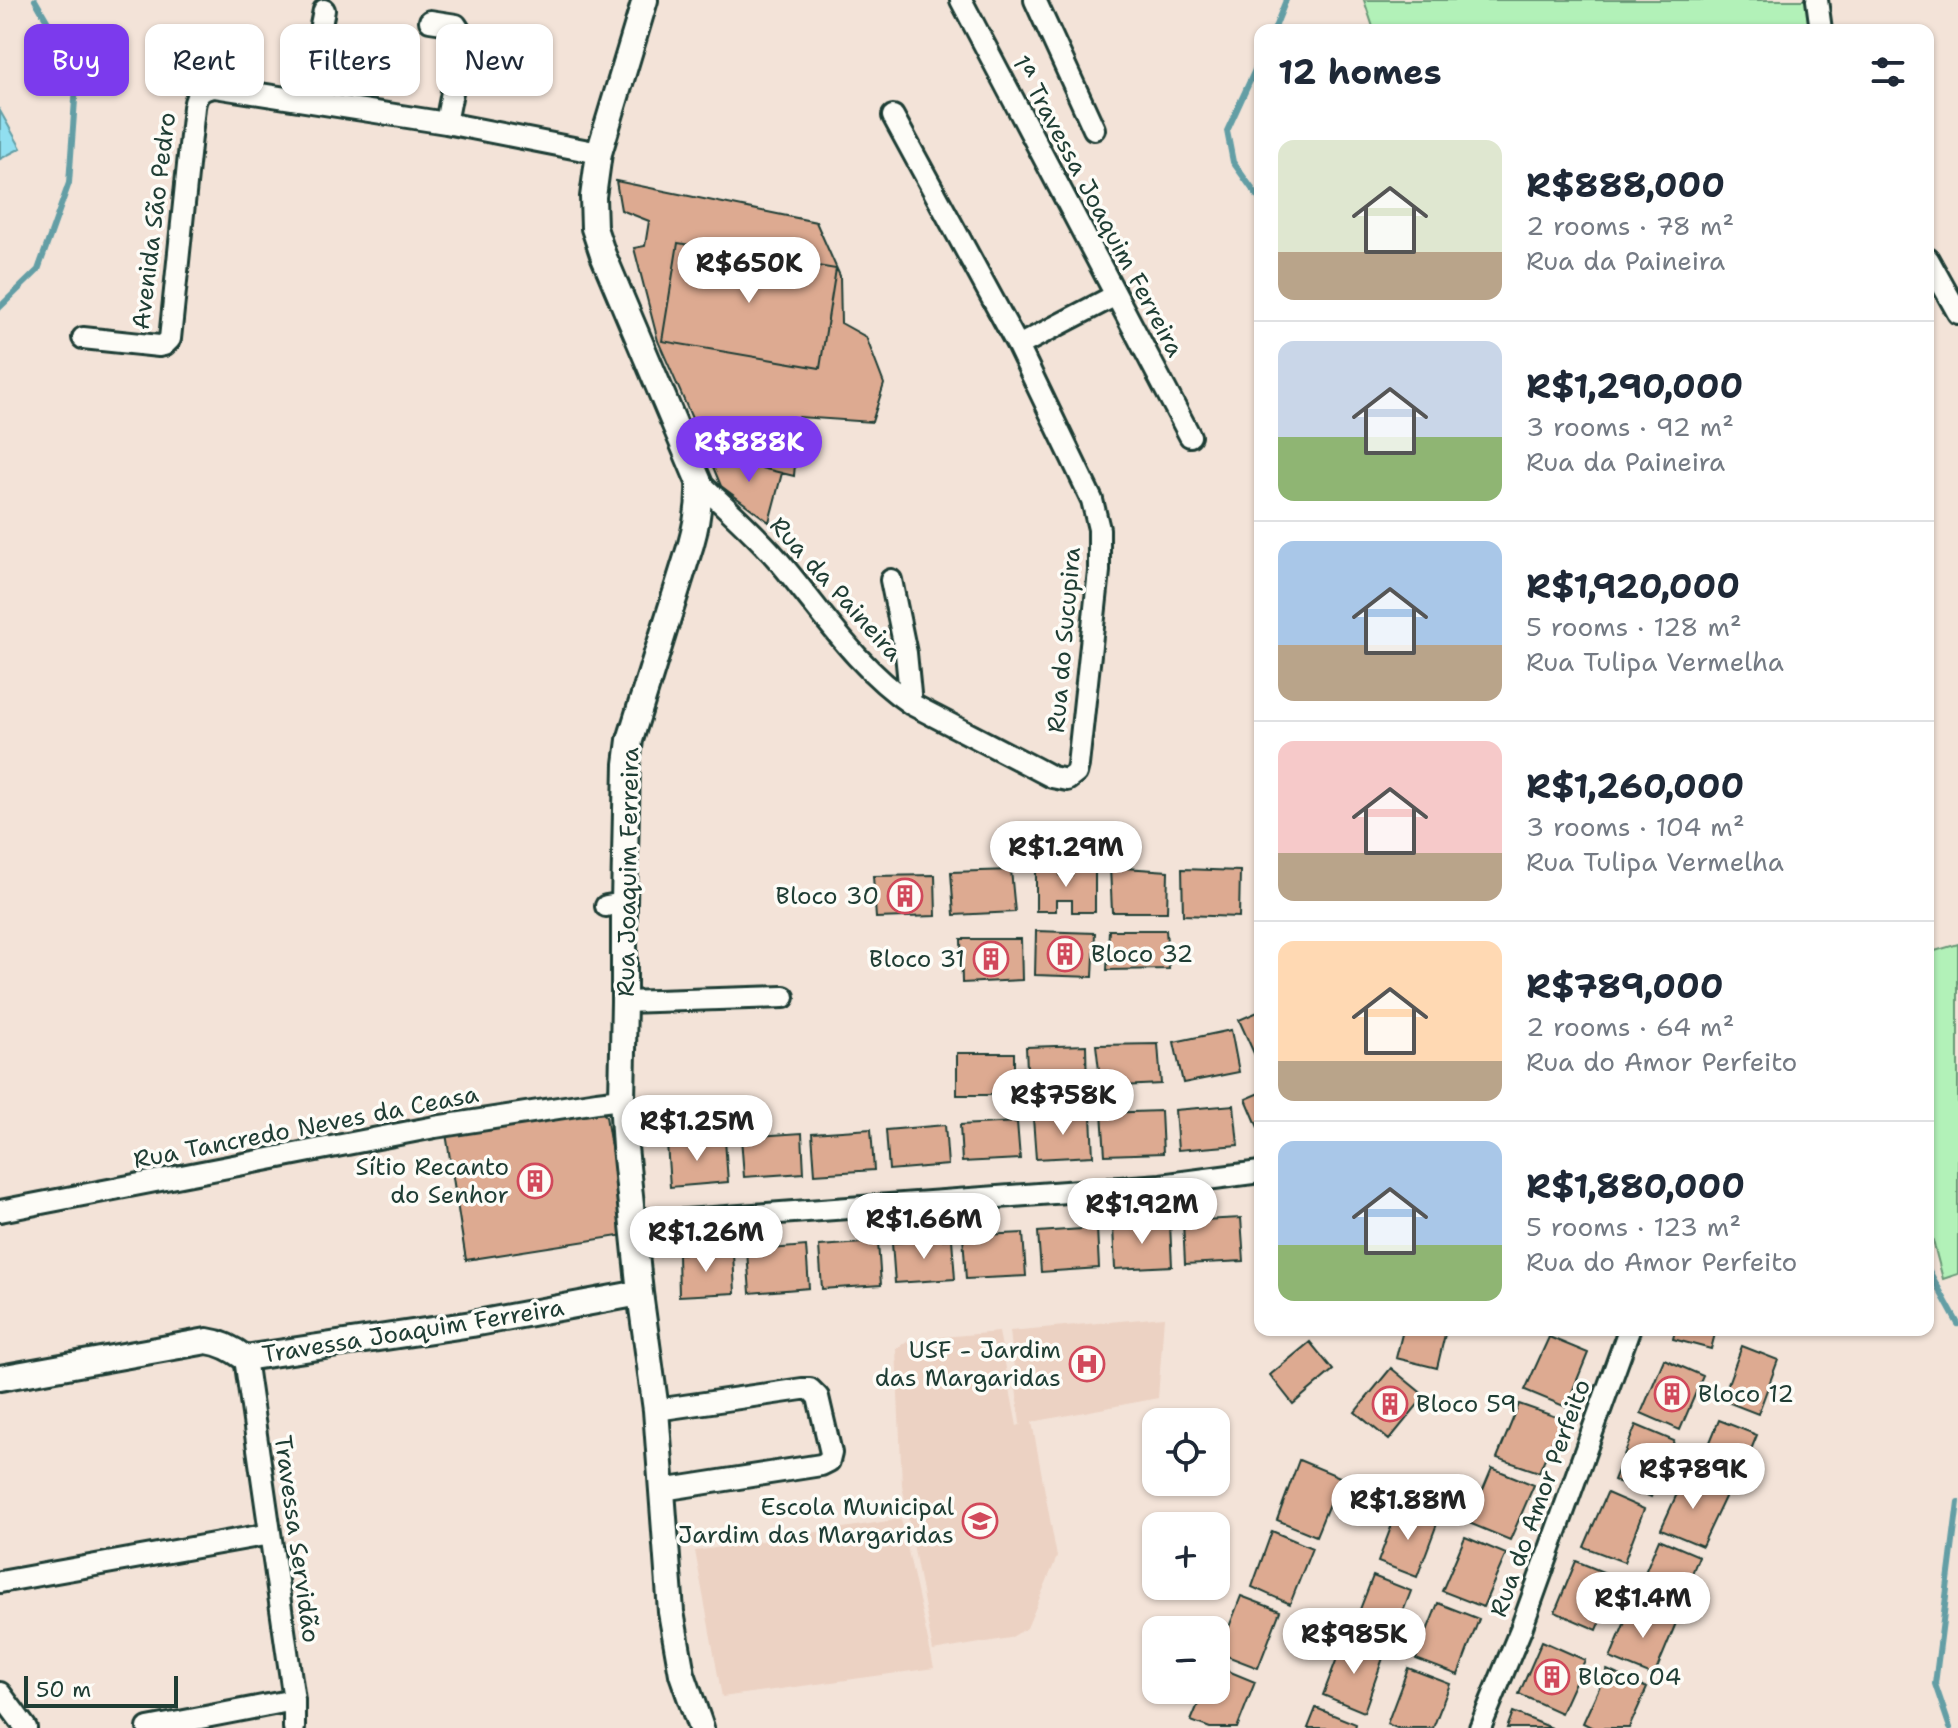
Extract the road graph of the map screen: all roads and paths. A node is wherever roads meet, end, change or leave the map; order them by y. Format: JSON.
{"nodes":[{"id":1,"x":645,"y":0,"type":"edge"},
{"id":2,"x":961,"y":0,"type":"edge"},
{"id":3,"x":1035,"y":0,"type":"edge"},
{"id":4,"x":1817,"y":0,"type":"edge"},
{"id":5,"x":324,"y":10,"type":"dead end"},
{"id":6,"x":430,"y":21,"type":"dead end"},
{"id":7,"x":1820,"y":24,"type":"edge"},
{"id":8,"x":306,"y":101,"type":"junction"},
{"id":9,"x":893,"y":116,"type":"dead end"},
{"id":10,"x":446,"y":123,"type":"junction"},
{"id":11,"x":1094,"y":129,"type":"dead end"},
{"id":12,"x":599,"y":153,"type":"junction"},
{"id":13,"x":1934,"y":270,"type":"edge"},
{"id":14,"x":1116,"y":295,"type":"junction"},
{"id":15,"x":1958,"y":313,"type":"edge"},
{"id":16,"x":83,"y":338,"type":"dead end"},
{"id":17,"x":1018,"y":346,"type":"junction"},
{"id":18,"x":1190,"y":436,"type":"dead end"},
{"id":19,"x":699,"y":482,"type":"junction"},
{"id":20,"x":891,"y":580,"type":"dead end"},
{"id":21,"x":911,"y":704,"type":"junction"},
{"id":22,"x":1072,"y":778,"type":"joint"},
{"id":23,"x":784,"y":997,"type":"dead end"},
{"id":24,"x":624,"y":1002,"type":"junction"},
{"id":25,"x":622,"y":1099,"type":"junction"},
{"id":26,"x":1254,"y":1173,"type":"edge"},
{"id":27,"x":0,"y":1211,"type":"edge"},
{"id":28,"x":632,"y":1224,"type":"junction"},
{"id":29,"x":640,"y":1293,"type":"junction"},
{"id":30,"x":1627,"y":1336,"type":"edge"},
{"id":31,"x":245,"y":1358,"type":"junction"},
{"id":32,"x":0,"y":1378,"type":"edge"},
{"id":33,"x":656,"y":1410,"type":"junction"},
{"id":34,"x":662,"y":1490,"type":"junction"},
{"id":35,"x":270,"y":1534,"type":"junction"},
{"id":36,"x":0,"y":1582,"type":"edge"},
{"id":37,"x":0,"y":1693,"type":"edge"},
{"id":38,"x":294,"y":1700,"type":"junction"},
{"id":39,"x":26,"y":1728,"type":"edge"},
{"id":40,"x":148,"y":1728,"type":"edge"},
{"id":41,"x":294,"y":1728,"type":"edge"},
{"id":42,"x":701,"y":1728,"type":"edge"},
{"id":43,"x":1480,"y":1728,"type":"edge"}],
"edges":[{"from":1,"to":12,"type":"street","name":"Rua Joaquim Ferreira"},
{"from":2,"to":14,"type":"street","name":"1ª Travessa Joaquim Ferreira"},
{"from":3,"to":11,"type":"street"},
{"from":4,"to":7,"type":"street"},
{"from":5,"to":8,"type":"street"},
{"from":6,"to":10,"type":"street"},
{"from":8,"to":10,"type":"street","name":"Avenida São Pedro"},
{"from":8,"to":16,"type":"street","name":"Avenida São Pedro"},
{"from":9,"to":17,"type":"street","name":"Rua do Sucupira"},
{"from":10,"to":12,"type":"street","name":"Avenida São Pedro"},
{"from":12,"to":19,"type":"street","name":"Rua Joaquim Ferreira"},
{"from":13,"to":15,"type":"street"},
{"from":14,"to":17,"type":"street"},
{"from":14,"to":18,"type":"street","name":"1ª Travessa Joaquim Ferreira"},
{"from":17,"to":22,"type":"street","name":"Rua do Sucupira"},
{"from":19,"to":21,"type":"street","name":"Rua da Paineira"},
{"from":19,"to":24,"type":"street","name":"Rua Joaquim Ferreira"},
{"from":20,"to":21,"type":"street"},
{"from":21,"to":22,"type":"street","name":"Rua da Paineira"},
{"from":23,"to":24,"type":"street"},
{"from":24,"to":25,"type":"street","name":"Rua Joaquim Ferreira"},
{"from":25,"to":27,"type":"street","name":"Rua Tancredo Neves da Ceasa"},
{"from":25,"to":28,"type":"street","name":"Rua Joaquim Ferreira"},
{"from":26,"to":28,"type":"street"},
{"from":28,"to":29,"type":"street","name":"Rua Joaquim Ferreira"},
{"from":29,"to":31,"type":"street","name":"Travessa Joaquim Ferreira"},
{"from":29,"to":33,"type":"street","name":"Rua Joaquim Ferreira"},
{"from":30,"to":43,"type":"street","name":"Rua do Amor Perfeito"},
{"from":31,"to":32,"type":"street","name":"Travessa Joaquim Ferreira"},
{"from":31,"to":35,"type":"street","name":"Travessa Servidão"},
{"from":33,"to":34,"type":"street","name":"Rua Joaquim Ferreira"},
{"from":33,"to":34,"type":"street"},
{"from":34,"to":42,"type":"street","name":"Rua Joaquim Ferreira"},
{"from":35,"to":36,"type":"street"},
{"from":35,"to":38,"type":"street","name":"Travessa Servidão"},
{"from":37,"to":39,"type":"street"},
{"from":38,"to":40,"type":"street"},
{"from":38,"to":41,"type":"street","name":"Travessa Servidão"}]}
